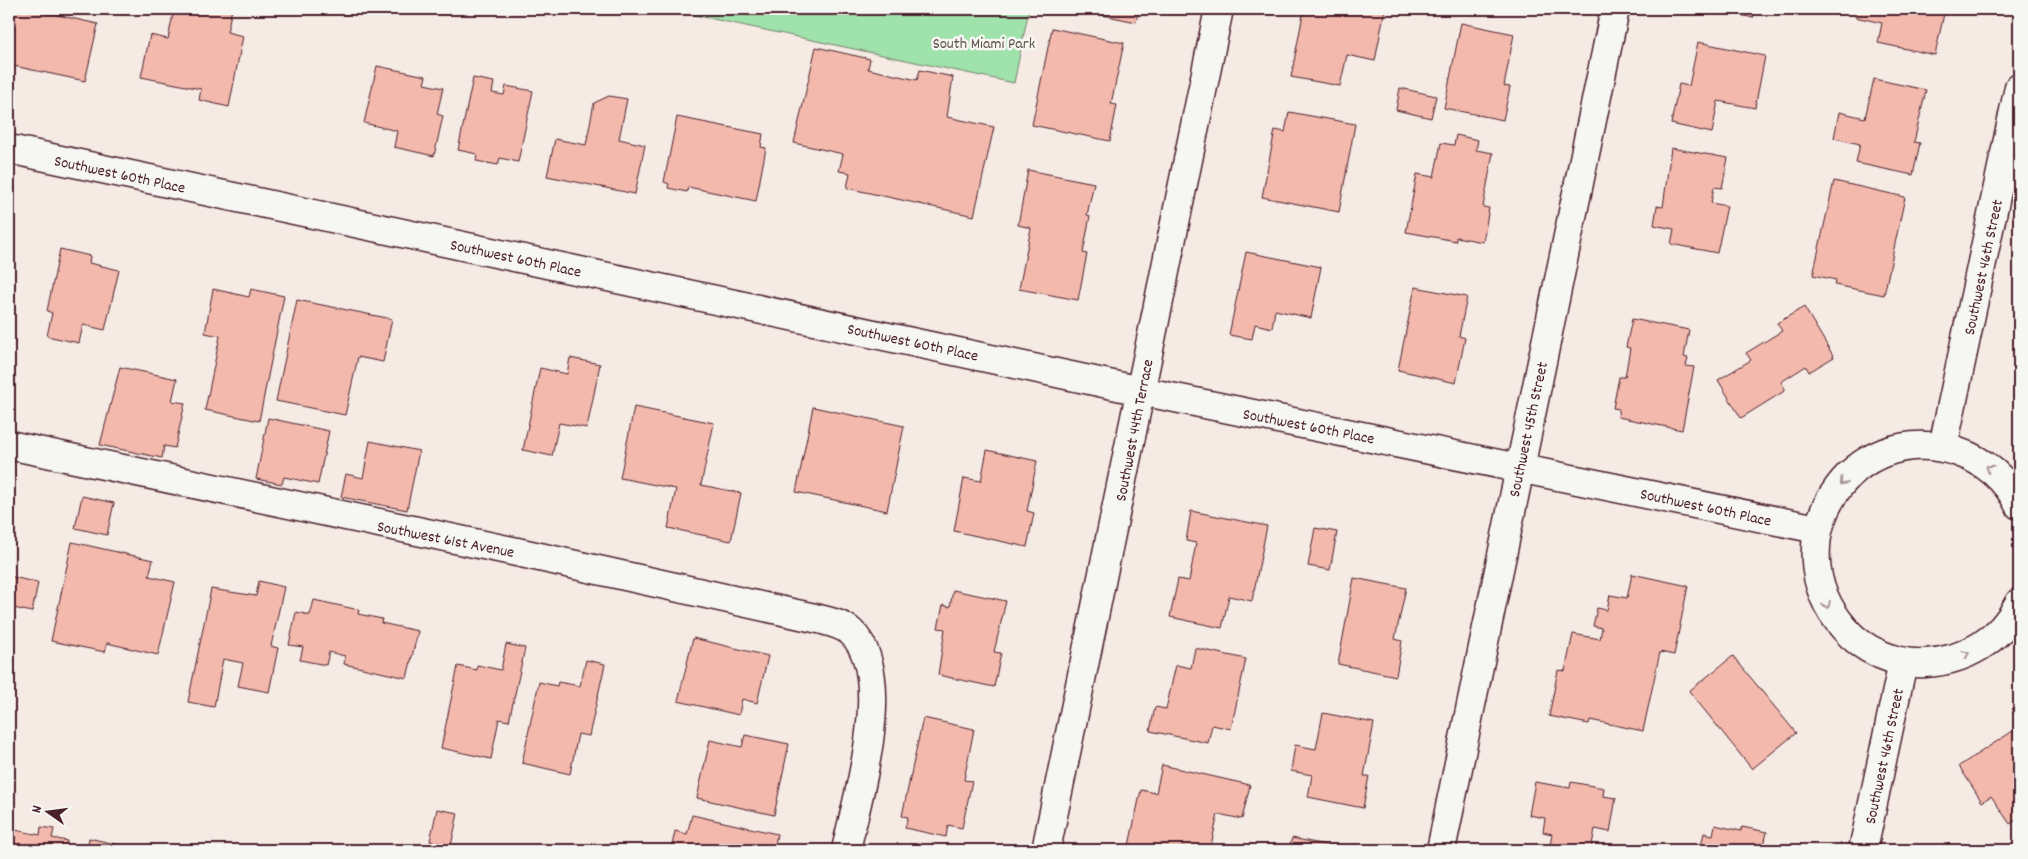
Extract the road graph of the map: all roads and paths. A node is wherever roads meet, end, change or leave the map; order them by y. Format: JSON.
{"nodes":[{"id":1,"x":1218,"y":9,"type":"edge"},
{"id":2,"x":1615,"y":9,"type":"edge"},
{"id":3,"x":2019,"y":87,"type":"edge"},
{"id":4,"x":9,"y":149,"type":"edge"},
{"id":5,"x":1141,"y":391,"type":"junction"},
{"id":6,"x":9,"y":445,"type":"edge"},
{"id":7,"x":1943,"y":447,"type":"junction"},
{"id":8,"x":1519,"y":468,"type":"junction"},
{"id":9,"x":2019,"y":505,"type":"edge"},
{"id":10,"x":1817,"y":529,"type":"junction"},
{"id":11,"x":2019,"y":603,"type":"edge"},
{"id":12,"x":1903,"y":662,"type":"junction"},
{"id":13,"x":846,"y":850,"type":"edge"},
{"id":14,"x":1046,"y":850,"type":"edge"},
{"id":15,"x":1442,"y":850,"type":"edge"},
{"id":16,"x":1863,"y":850,"type":"edge"}],
"edges":[{"from":1,"to":5,"type":"street","name":"Southwest 44th Terrace"},
{"from":2,"to":8,"type":"street","name":"Southwest 45th Street"},
{"from":3,"to":7,"type":"street","name":"Southwest 46th Street"},
{"from":4,"to":5,"type":"street","name":"Southwest 60th Place"},
{"from":5,"to":8,"type":"street","name":"Southwest 60th Place"},
{"from":5,"to":14,"type":"street","name":"Southwest 44th Terrace"},
{"from":6,"to":13,"type":"street","name":"Southwest 61st Avenue"},
{"from":9,"to":7,"type":"street","one_way":true},
{"from":7,"to":10,"type":"street","one_way":true},
{"from":8,"to":10,"type":"street","name":"Southwest 60th Place"},
{"from":8,"to":15,"type":"street","name":"Southwest 45th Street"},
{"from":10,"to":12,"type":"street","one_way":true},
{"from":12,"to":11,"type":"street","one_way":true},
{"from":12,"to":16,"type":"street","name":"Southwest 46th Street"}]}
